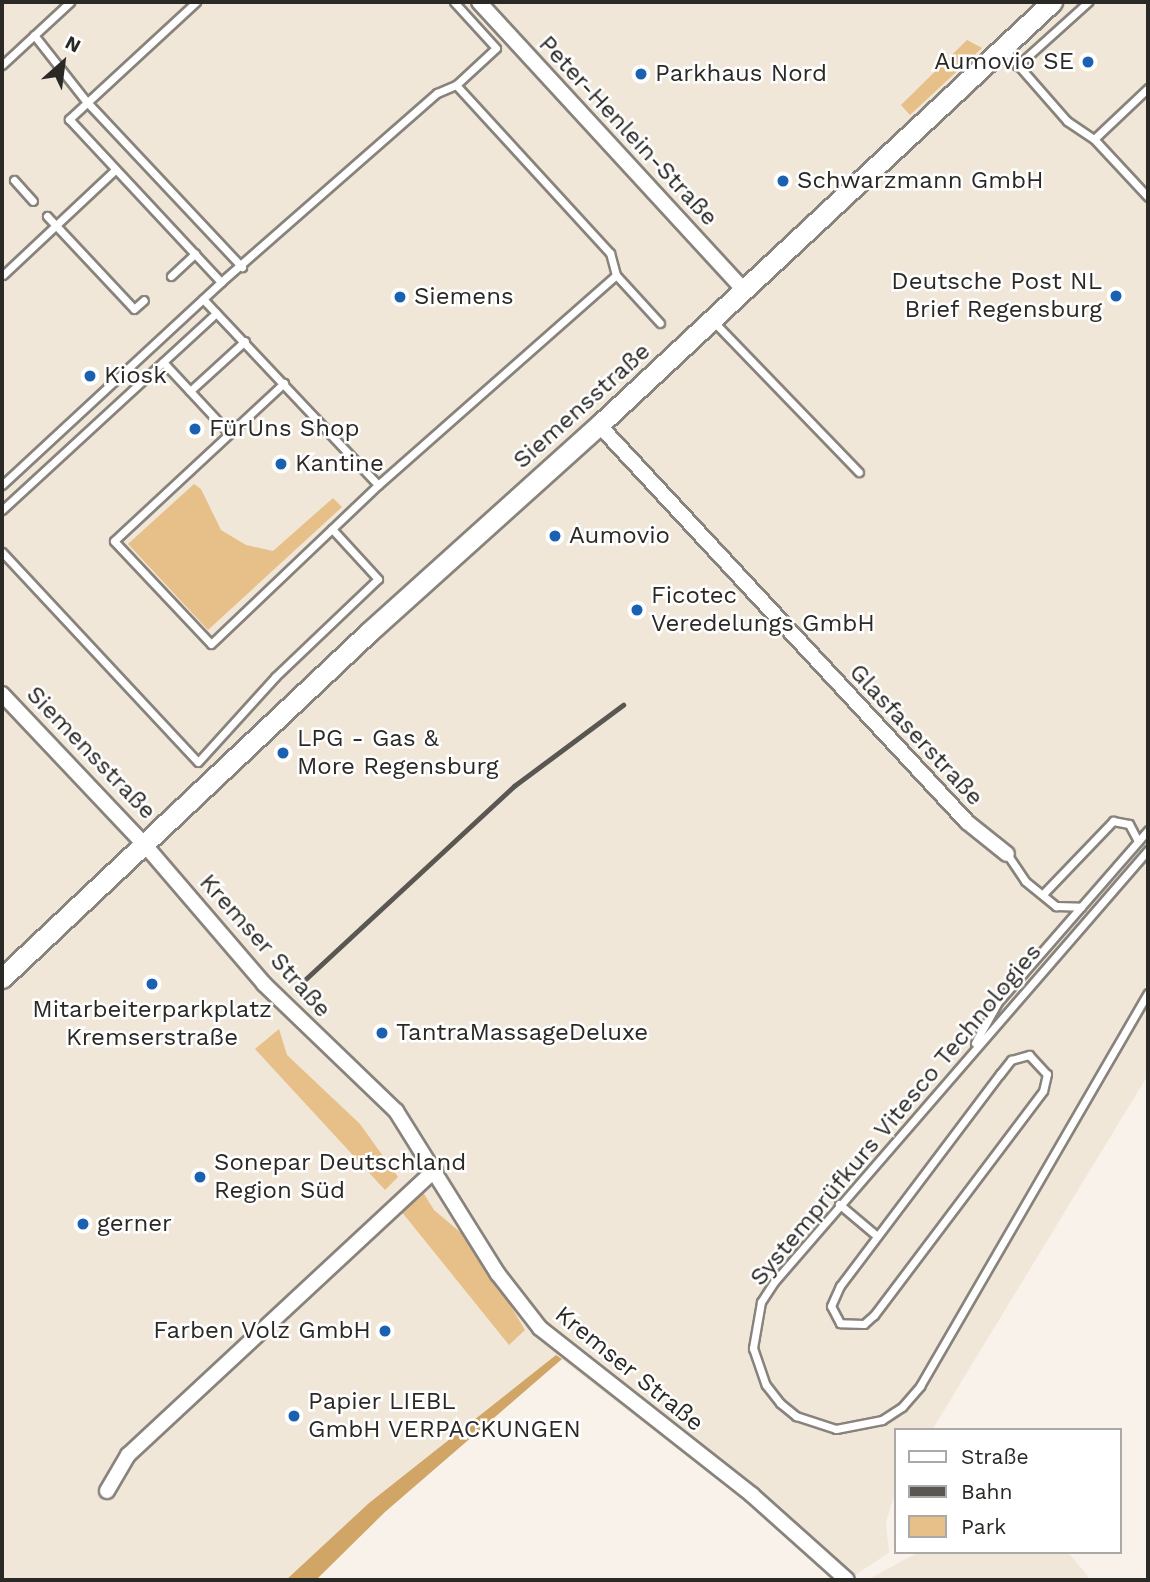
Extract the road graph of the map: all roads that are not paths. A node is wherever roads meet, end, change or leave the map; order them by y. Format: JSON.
{"nodes":[{"id":1,"x":70,"y":2,"type":"edge"},
{"id":2,"x":196,"y":2,"type":"edge"},
{"id":3,"x":454,"y":2,"type":"edge"},
{"id":4,"x":479,"y":2,"type":"edge"},
{"id":5,"x":1052,"y":2,"type":"edge"},
{"id":6,"x":1088,"y":2,"type":"edge"},
{"id":7,"x":34,"y":35,"type":"junction"},
{"id":8,"x":1002,"y":47,"type":"junction"},
{"id":9,"x":2,"y":65,"type":"edge"},
{"id":10,"x":1017,"y":66,"type":"junction"},
{"id":11,"x":456,"y":85,"type":"junction"},
{"id":12,"x":1148,"y":88,"type":"edge"},
{"id":13,"x":86,"y":101,"type":"junction"},
{"id":14,"x":1094,"y":139,"type":"junction"},
{"id":15,"x":115,"y":170,"type":"junction"},
{"id":16,"x":14,"y":180,"type":"dead end"},
{"id":17,"x":1148,"y":197,"type":"edge"},
{"id":18,"x":33,"y":201,"type":"dead end"},
{"id":19,"x":47,"y":216,"type":"dead end"},
{"id":20,"x":56,"y":225,"type":"junction"},
{"id":21,"x":195,"y":254,"type":"junction"},
{"id":22,"x":243,"y":267,"type":"junction"},
{"id":23,"x":3,"y":275,"type":"edge"},
{"id":24,"x":616,"y":275,"type":"junction"},
{"id":25,"x":171,"y":276,"type":"dead end"},
{"id":26,"x":221,"y":282,"type":"junction"},
{"id":27,"x":745,"y":291,"type":"junction"},
{"id":28,"x":203,"y":299,"type":"junction"},
{"id":29,"x":144,"y":300,"type":"dead end"},
{"id":30,"x":216,"y":313,"type":"junction"},
{"id":31,"x":712,"y":320,"type":"junction"},
{"id":32,"x":660,"y":323,"type":"dead end"},
{"id":33,"x":244,"y":341,"type":"junction"},
{"id":34,"x":163,"y":362,"type":"junction"},
{"id":35,"x":284,"y":383,"type":"junction"},
{"id":36,"x":190,"y":391,"type":"junction"},
{"id":37,"x":599,"y":425,"type":"junction"},
{"id":38,"x":229,"y":433,"type":"junction"},
{"id":39,"x":859,"y":472,"type":"dead end"},
{"id":40,"x":2,"y":485,"type":"edge"},
{"id":41,"x":378,"y":485,"type":"junction"},
{"id":42,"x":2,"y":510,"type":"edge"},
{"id":43,"x":332,"y":529,"type":"junction"},
{"id":44,"x":2,"y":552,"type":"edge"},
{"id":45,"x":2,"y":694,"type":"edge"},
{"id":46,"x":1148,"y":830,"type":"edge"},
{"id":47,"x":1138,"y":841,"type":"junction"},
{"id":48,"x":145,"y":845,"type":"junction"},
{"id":49,"x":1148,"y":850,"type":"edge"},
{"id":50,"x":1007,"y":854,"type":"joint"},
{"id":51,"x":1045,"y":892,"type":"junction"},
{"id":52,"x":1081,"y":907,"type":"junction"},
{"id":53,"x":2,"y":978,"type":"edge"},
{"id":54,"x":1148,"y":993,"type":"edge"},
{"id":55,"x":968,"y":1057,"type":"junction"},
{"id":56,"x":435,"y":1170,"type":"junction"},
{"id":57,"x":839,"y":1205,"type":"junction"},
{"id":58,"x":877,"y":1236,"type":"junction"},
{"id":59,"x":107,"y":1491,"type":"dead end"},
{"id":60,"x":847,"y":1580,"type":"edge"}],
"edges":[{"from":1,"to":7,"type":"lane"},
{"from":2,"to":13,"type":"lane"},
{"from":3,"to":11,"type":"lane"},
{"from":4,"to":27,"type":"street","name":"Peter-Henlein-Straße"},
{"from":5,"to":8,"type":"street","name":"Siemensstraße"},
{"from":6,"to":10,"type":"lane"},
{"from":7,"to":9,"type":"lane"},
{"from":7,"to":13,"type":"lane"},
{"from":8,"to":10,"type":"lane"},
{"from":8,"to":27,"type":"street","name":"Siemensstraße"},
{"from":10,"to":14,"type":"lane"},
{"from":11,"to":22,"type":"lane"},
{"from":11,"to":24,"type":"lane"},
{"from":12,"to":14,"type":"lane"},
{"from":13,"to":15,"type":"lane"},
{"from":13,"to":22,"type":"lane"},
{"from":14,"to":17,"type":"lane"},
{"from":15,"to":20,"type":"lane"},
{"from":15,"to":21,"type":"lane"},
{"from":16,"to":18,"type":"lane"},
{"from":19,"to":20,"type":"lane"},
{"from":20,"to":23,"type":"lane"},
{"from":20,"to":29,"type":"lane"},
{"from":21,"to":25,"type":"lane"},
{"from":21,"to":26,"type":"lane"},
{"from":22,"to":26,"type":"lane"},
{"from":24,"to":32,"type":"lane"},
{"from":24,"to":41,"type":"lane"},
{"from":26,"to":28,"type":"lane"},
{"from":27,"to":31,"type":"street","name":"Siemensstraße"},
{"from":28,"to":30,"type":"lane"},
{"from":28,"to":40,"type":"lane"},
{"from":30,"to":33,"type":"lane"},
{"from":30,"to":34,"type":"lane"},
{"from":31,"to":37,"type":"street","name":"Siemensstraße"},
{"from":31,"to":39,"type":"lane"},
{"from":33,"to":35,"type":"lane"},
{"from":33,"to":36,"type":"lane"},
{"from":34,"to":36,"type":"lane"},
{"from":34,"to":42,"type":"lane"},
{"from":35,"to":38,"type":"lane"},
{"from":35,"to":41,"type":"lane"},
{"from":36,"to":38,"type":"lane"},
{"from":37,"to":48,"type":"street","name":"Siemensstraße"},
{"from":37,"to":50,"type":"street","name":"Glasfaserstraße"},
{"from":38,"to":43,"type":"lane"},
{"from":41,"to":43,"type":"lane"},
{"from":43,"to":44,"type":"lane"},
{"from":45,"to":48,"type":"street","name":"Siemensstraße"},
{"from":46,"to":47,"type":"lane"},
{"from":47,"to":51,"type":"lane"},
{"from":47,"to":52,"type":"lane"},
{"from":48,"to":53,"type":"street","name":"Siemensstraße"},
{"from":48,"to":56,"type":"street","name":"Kremser Straße"},
{"from":49,"to":55,"type":"lane","name":"Systemprüfkurs Vitesco Technologies"},
{"from":50,"to":51,"type":"lane"},
{"from":51,"to":52,"type":"lane"},
{"from":52,"to":55,"type":"lane"},
{"from":54,"to":57,"type":"lane","name":"Systemprüfkurs Vitesco Technologies"},
{"from":55,"to":57,"type":"lane","name":"Systemprüfkurs Vitesco Technologies"},
{"from":56,"to":59,"type":"street"},
{"from":56,"to":60,"type":"street","name":"Kremser Straße"},
{"from":57,"to":58,"type":"lane"},
{"from":58,"to":58,"type":"lane"}]}
